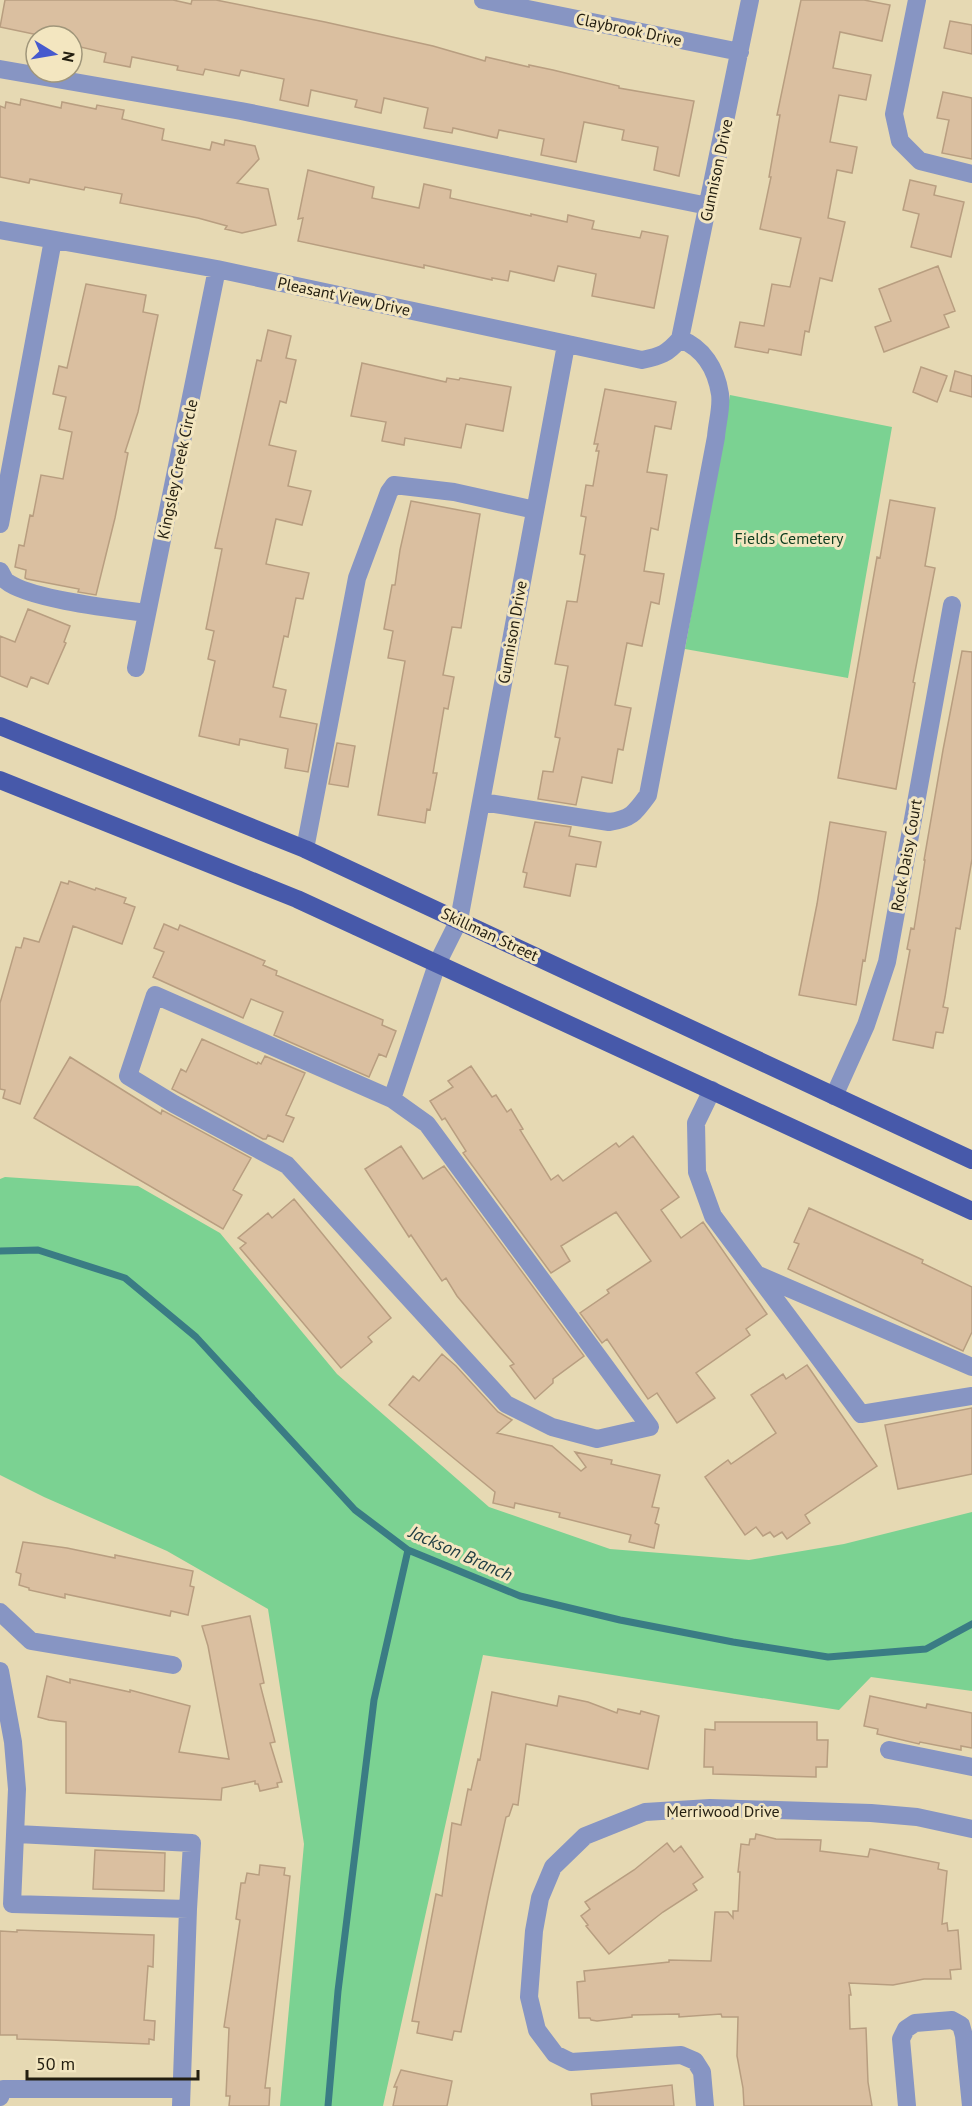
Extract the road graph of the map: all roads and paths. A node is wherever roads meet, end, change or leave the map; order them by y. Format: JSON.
{"nodes":[{"id":1,"x":483,"y":0,"type":"edge"},
{"id":2,"x":750,"y":0,"type":"edge"},
{"id":3,"x":917,"y":0,"type":"edge"},
{"id":4,"x":571,"y":8,"type":"edge"},
{"id":5,"x":740,"y":52,"type":"junction"},
{"id":6,"x":0,"y":69,"type":"edge"},
{"id":7,"x":972,"y":174,"type":"edge"},
{"id":8,"x":708,"y":206,"type":"junction"},
{"id":9,"x":0,"y":230,"type":"edge"},
{"id":10,"x":53,"y":240,"type":"junction"},
{"id":11,"x":217,"y":269,"type":"junction"},
{"id":12,"x":680,"y":339,"type":"junction"},
{"id":13,"x":566,"y":345,"type":"junction"},
{"id":14,"x":535,"y":510,"type":"junction"},
{"id":15,"x":0,"y":525,"type":"edge"},
{"id":16,"x":0,"y":571,"type":"edge"},
{"id":17,"x":952,"y":605,"type":"dead end"},
{"id":18,"x":147,"y":613,"type":"junction"},
{"id":19,"x":136,"y":668,"type":"dead end"},
{"id":20,"x":0,"y":726,"type":"edge"},
{"id":21,"x":0,"y":780,"type":"edge"},
{"id":22,"x":482,"y":802,"type":"junction"},
{"id":23,"x":305,"y":849,"type":"junction"},
{"id":24,"x":459,"y":920,"type":"junction"},
{"id":25,"x":437,"y":964,"type":"junction"},
{"id":26,"x":712,"y":1090,"type":"junction"},
{"id":27,"x":834,"y":1096,"type":"junction"},
{"id":28,"x":392,"y":1099,"type":"junction"},
{"id":29,"x":972,"y":1160,"type":"edge"},
{"id":30,"x":972,"y":1211,"type":"edge"},
{"id":31,"x":756,"y":1273,"type":"junction"},
{"id":32,"x":972,"y":1367,"type":"edge"},
{"id":33,"x":972,"y":1395,"type":"edge"},
{"id":34,"x":0,"y":1612,"type":"edge"},
{"id":35,"x":173,"y":1665,"type":"dead end"},
{"id":36,"x":0,"y":1671,"type":"edge"},
{"id":37,"x":890,"y":1750,"type":"dead end"},
{"id":38,"x":972,"y":1767,"type":"edge"},
{"id":39,"x":970,"y":1823,"type":"edge"},
{"id":40,"x":17,"y":1834,"type":"junction"},
{"id":41,"x":188,"y":1909,"type":"junction"},
{"id":42,"x":0,"y":2097,"type":"edge"},
{"id":43,"x":181,"y":2097,"type":"edge"},
{"id":44,"x":705,"y":2106,"type":"edge"},
{"id":45,"x":907,"y":2106,"type":"edge"},
{"id":46,"x":971,"y":2106,"type":"edge"}],
"edges":[{"from":1,"to":4,"type":"street","name":"Claybrook Drive"},
{"from":2,"to":5,"type":"street","name":"Gunnison Drive"},
{"from":3,"to":7,"type":"street"},
{"from":4,"to":5,"type":"street","name":"Claybrook Drive"},
{"from":5,"to":8,"type":"street","name":"Gunnison Drive"},
{"from":6,"to":8,"type":"street"},
{"from":8,"to":12,"type":"street","name":"Gunnison Drive"},
{"from":9,"to":10,"type":"street","name":"Pleasant View Drive"},
{"from":10,"to":11,"type":"street","name":"Pleasant View Drive"},
{"from":10,"to":15,"type":"street"},
{"from":11,"to":13,"type":"street","name":"Pleasant View Drive"},
{"from":11,"to":18,"type":"street","name":"Kingsley Creek Circle"},
{"from":12,"to":13,"type":"street","name":"Pleasant View Drive"},
{"from":12,"to":22,"type":"street"},
{"from":13,"to":14,"type":"street","name":"Gunnison Drive"},
{"from":14,"to":22,"type":"street","name":"Gunnison Drive"},
{"from":14,"to":23,"type":"street"},
{"from":16,"to":18,"type":"street"},
{"from":17,"to":27,"type":"street","name":"Rock Daisy Court"},
{"from":18,"to":19,"type":"street","name":"Kingsley Creek Circle"},
{"from":20,"to":23,"type":"main road","name":"Skillman Street"},
{"from":21,"to":25,"type":"main road"},
{"from":22,"to":24,"type":"street","name":"Gunnison Drive"},
{"from":23,"to":24,"type":"main road","name":"Skillman Street"},
{"from":24,"to":25,"type":"street"},
{"from":24,"to":27,"type":"main road","name":"Skillman Street"},
{"from":25,"to":26,"type":"main road"},
{"from":25,"to":28,"type":"street"},
{"from":26,"to":30,"type":"main road"},
{"from":26,"to":31,"type":"street"},
{"from":27,"to":29,"type":"main road","name":"Skillman Street"},
{"from":28,"to":28,"type":"street"},
{"from":31,"to":32,"type":"street"},
{"from":31,"to":33,"type":"street"},
{"from":34,"to":35,"type":"street"},
{"from":36,"to":40,"type":"street"},
{"from":37,"to":38,"type":"street"},
{"from":39,"to":44,"type":"street","name":"Merriwood Drive"},
{"from":40,"to":41,"type":"street"},
{"from":40,"to":41,"type":"street"},
{"from":41,"to":43,"type":"street"},
{"from":42,"to":43,"type":"street"},
{"from":45,"to":46,"type":"street"}]}
